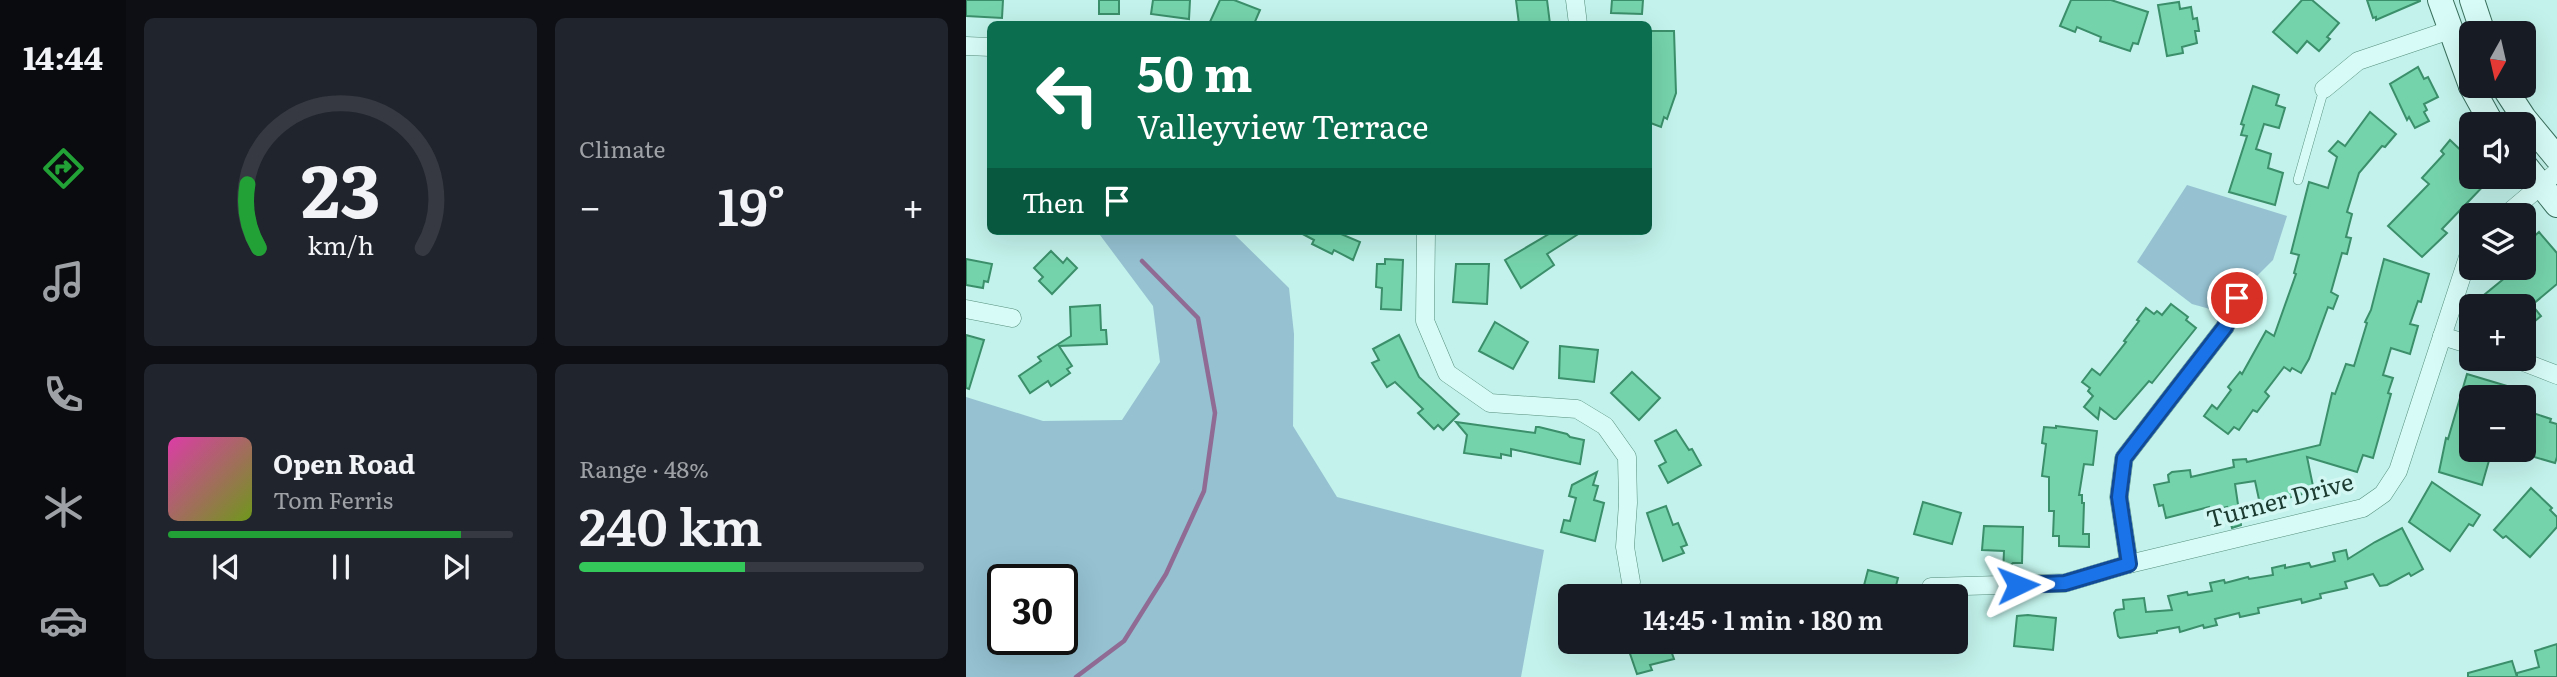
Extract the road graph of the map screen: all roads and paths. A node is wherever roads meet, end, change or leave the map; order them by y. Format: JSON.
{"nodes":[{"id":1,"x":1575,"y":0,"type":"edge"},
{"id":2,"x":2440,"y":0,"type":"edge"},
{"id":3,"x":2472,"y":0,"type":"edge"},
{"id":4,"x":1578,"y":21,"type":"edge"},
{"id":5,"x":2479,"y":21,"type":"edge"},
{"id":6,"x":2450,"y":30,"type":"junction"},
{"id":7,"x":966,"y":46,"type":"edge"},
{"id":8,"x":987,"y":47,"type":"edge"},
{"id":9,"x":2459,"y":54,"type":"edge"},
{"id":10,"x":2324,"y":89,"type":"joint"},
{"id":11,"x":2510,"y":98,"type":"edge"},
{"id":12,"x":2557,"y":158,"type":"edge"},
{"id":13,"x":2549,"y":179,"type":"edge"},
{"id":14,"x":2298,"y":180,"type":"dead end"},
{"id":15,"x":2520,"y":203,"type":"edge"},
{"id":16,"x":2557,"y":205,"type":"edge"},
{"id":17,"x":1426,"y":235,"type":"edge"},
{"id":18,"x":2460,"y":280,"type":"edge"},
{"id":19,"x":2237,"y":298,"type":"dead end"},
{"id":20,"x":966,"y":309,"type":"edge"},
{"id":21,"x":1012,"y":318,"type":"dead end"},
{"id":22,"x":2442,"y":336,"type":"junction"},
{"id":23,"x":2459,"y":341,"type":"edge"},
{"id":24,"x":2536,"y":367,"type":"edge"},
{"id":25,"x":2557,"y":375,"type":"edge"},
{"id":26,"x":2129,"y":564,"type":"junction"},
{"id":27,"x":1630,"y":582,"type":"dead end"},
{"id":28,"x":1968,"y":586,"type":"edge"}],
"edges":[{"from":1,"to":4,"type":"street"},
{"from":2,"to":6,"type":"main road"},
{"from":3,"to":5,"type":"main road"},
{"from":6,"to":9,"type":"main road"},
{"from":6,"to":10,"type":"street"},
{"from":7,"to":8,"type":"street"},
{"from":10,"to":14,"type":"lane"},
{"from":11,"to":12,"type":"main road"},
{"from":13,"to":15,"type":"street"},
{"from":13,"to":16,"type":"main road"},
{"from":17,"to":27,"type":"street"},
{"from":18,"to":22,"type":"street","name":"Turner Drive"},
{"from":19,"to":26,"type":"street"},
{"from":20,"to":21,"type":"street"},
{"from":22,"to":23,"type":"street"},
{"from":22,"to":26,"type":"street","name":"Turner Drive"},
{"from":24,"to":25,"type":"street"},
{"from":26,"to":28,"type":"street","name":"Turner Drive"}]}
